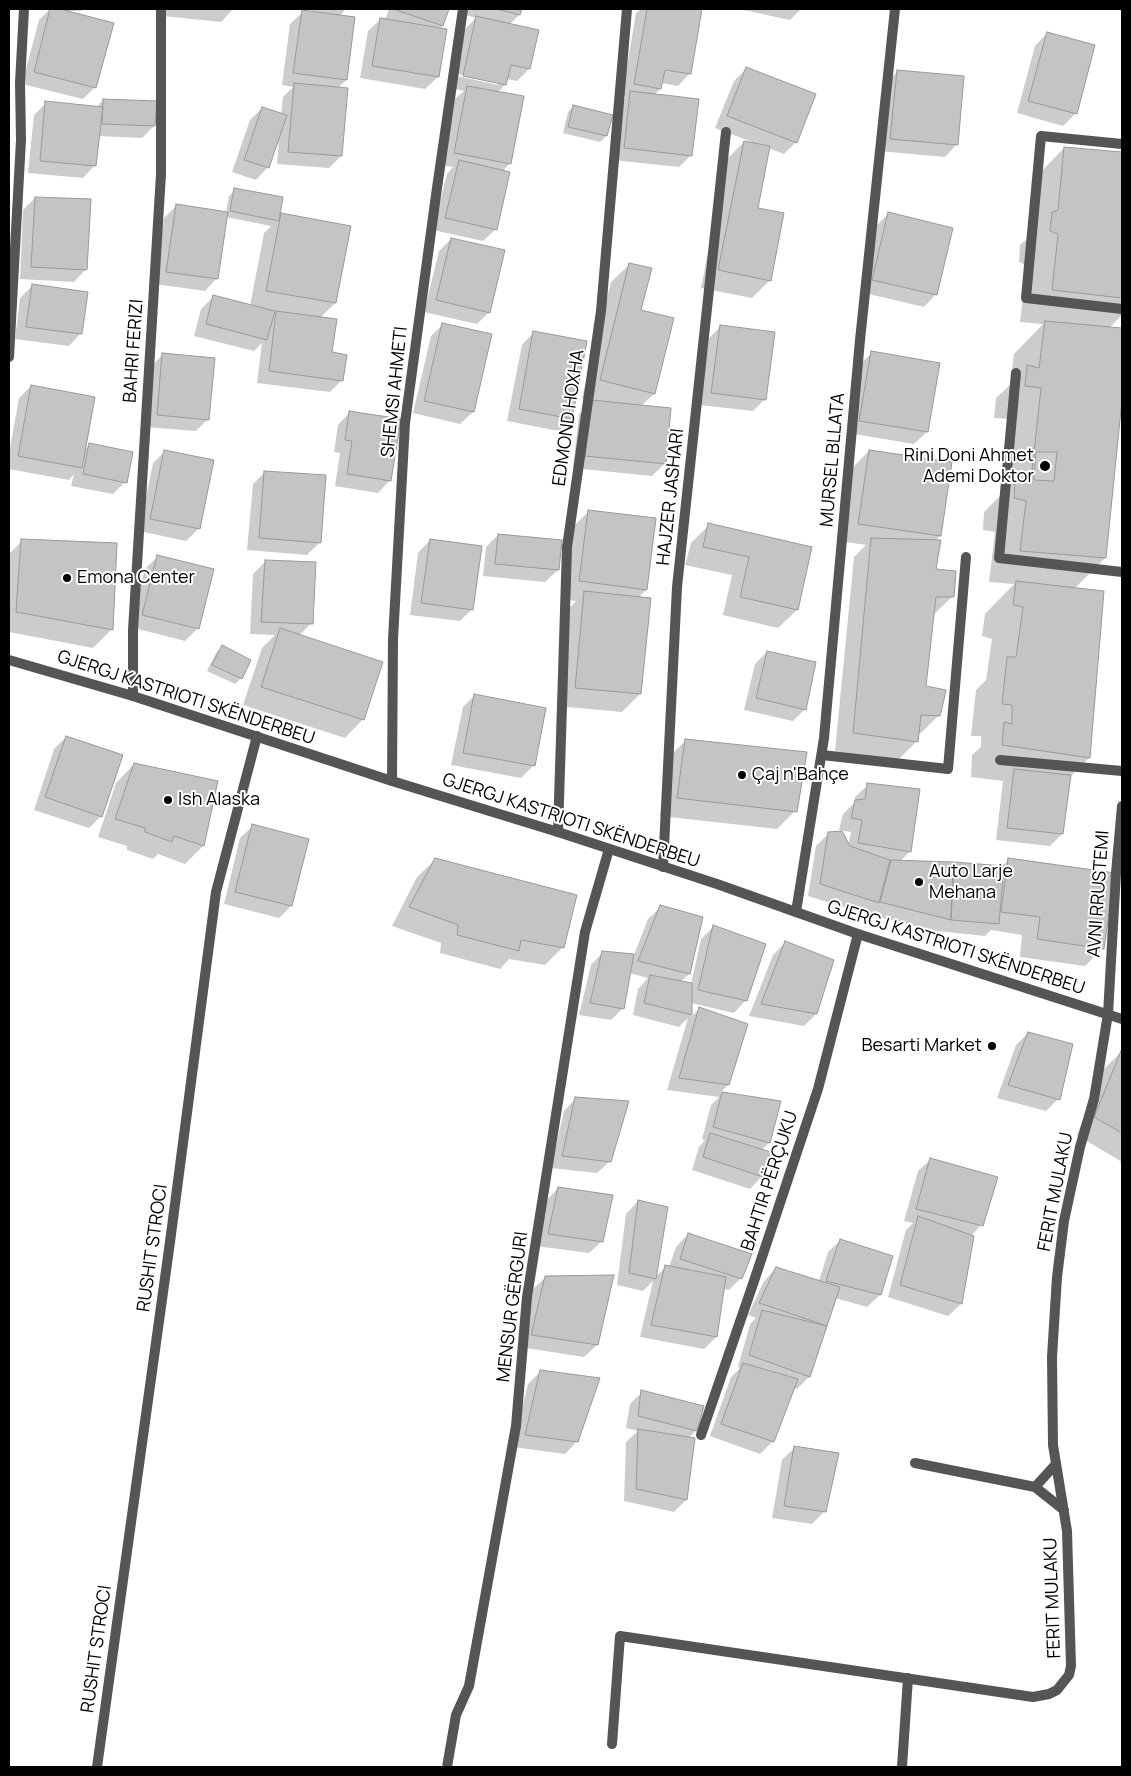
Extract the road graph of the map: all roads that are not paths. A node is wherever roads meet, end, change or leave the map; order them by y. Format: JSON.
{"nodes":[{"id":1,"x":24,"y":9,"type":"edge"},
{"id":2,"x":161,"y":9,"type":"edge"},
{"id":3,"x":463,"y":9,"type":"edge"},
{"id":4,"x":626,"y":9,"type":"edge"},
{"id":5,"x":894,"y":9,"type":"edge"},
{"id":6,"x":726,"y":132,"type":"dead end"},
{"id":7,"x":1122,"y":144,"type":"edge"},
{"id":8,"x":1122,"y":309,"type":"edge"},
{"id":9,"x":9,"y":356,"type":"edge"},
{"id":10,"x":1016,"y":373,"type":"dead end"},
{"id":11,"x":966,"y":556,"type":"dead end"},
{"id":12,"x":1122,"y":572,"type":"edge"},
{"id":13,"x":9,"y":660,"type":"edge"},
{"id":14,"x":133,"y":696,"type":"junction"},
{"id":15,"x":257,"y":736,"type":"junction"},
{"id":16,"x":822,"y":755,"type":"junction"},
{"id":17,"x":1000,"y":760,"type":"dead end"},
{"id":18,"x":1122,"y":772,"type":"edge"},
{"id":19,"x":392,"y":781,"type":"junction"},
{"id":20,"x":1122,"y":806,"type":"edge"},
{"id":21,"x":558,"y":832,"type":"junction"},
{"id":22,"x":609,"y":850,"type":"junction"},
{"id":23,"x":663,"y":867,"type":"junction"},
{"id":24,"x":796,"y":912,"type":"junction"},
{"id":25,"x":858,"y":934,"type":"junction"},
{"id":26,"x":1108,"y":1014,"type":"junction"},
{"id":27,"x":1122,"y":1019,"type":"edge"},
{"id":28,"x":701,"y":1435,"type":"dead end"},
{"id":29,"x":915,"y":1464,"type":"dead end"},
{"id":30,"x":1056,"y":1464,"type":"junction"},
{"id":31,"x":1035,"y":1487,"type":"junction"},
{"id":32,"x":1064,"y":1510,"type":"junction"},
{"id":33,"x":908,"y":1678,"type":"junction"},
{"id":34,"x":612,"y":1744,"type":"dead end"},
{"id":35,"x":97,"y":1767,"type":"edge"},
{"id":36,"x":447,"y":1767,"type":"edge"},
{"id":37,"x":902,"y":1767,"type":"edge"}],
"edges":[{"from":1,"to":9,"type":"street"},
{"from":2,"to":14,"type":"street","name":"BAHRI FERIZI"},
{"from":3,"to":19,"type":"street","name":"SHEMSI AHMETI"},
{"from":4,"to":21,"type":"street","name":"EDMOND HOXHA"},
{"from":5,"to":16,"type":"street","name":"MURSEL BLLATA"},
{"from":6,"to":23,"type":"street","name":"HAJZER JASHARI"},
{"from":7,"to":8,"type":"street"},
{"from":10,"to":12,"type":"street"},
{"from":11,"to":16,"type":"street"},
{"from":13,"to":14,"type":"street","name":"GJERGJ KASTRIOTI SKËNDERBEU"},
{"from":14,"to":15,"type":"street","name":"GJERGJ KASTRIOTI SKËNDERBEU"},
{"from":15,"to":19,"type":"street","name":"GJERGJ KASTRIOTI SKËNDERBEU"},
{"from":15,"to":35,"type":"street","name":"RUSHIT STROCI"},
{"from":16,"to":24,"type":"street","name":"MURSEL BLLATA"},
{"from":17,"to":18,"type":"street"},
{"from":19,"to":21,"type":"street","name":"GJERGJ KASTRIOTI SKËNDERBEU"},
{"from":20,"to":26,"type":"street","name":"AVNI RRUSTEMI"},
{"from":21,"to":22,"type":"street","name":"GJERGJ KASTRIOTI SKËNDERBEU"},
{"from":22,"to":23,"type":"street","name":"GJERGJ KASTRIOTI SKËNDERBEU"},
{"from":22,"to":36,"type":"street","name":"MENSUR GËRGURI"},
{"from":23,"to":24,"type":"street","name":"GJERGJ KASTRIOTI SKËNDERBEU"},
{"from":24,"to":25,"type":"street","name":"GJERGJ KASTRIOTI SKËNDERBEU"},
{"from":25,"to":26,"type":"street","name":"GJERGJ KASTRIOTI SKËNDERBEU"},
{"from":25,"to":28,"type":"street","name":"BAHTIR PËRÇUKU"},
{"from":26,"to":27,"type":"street","name":"GJERGJ KASTRIOTI SKËNDERBEU"},
{"from":26,"to":30,"type":"street","name":"FERIT MULAKU"},
{"from":29,"to":31,"type":"street"},
{"from":30,"to":31,"type":"street"},
{"from":30,"to":32,"type":"street","name":"FERIT MULAKU"},
{"from":31,"to":32,"type":"street"},
{"from":32,"to":33,"type":"street","name":"FERIT MULAKU"},
{"from":33,"to":34,"type":"street","name":"FERIT MULAKU"},
{"from":33,"to":37,"type":"street"}]}
